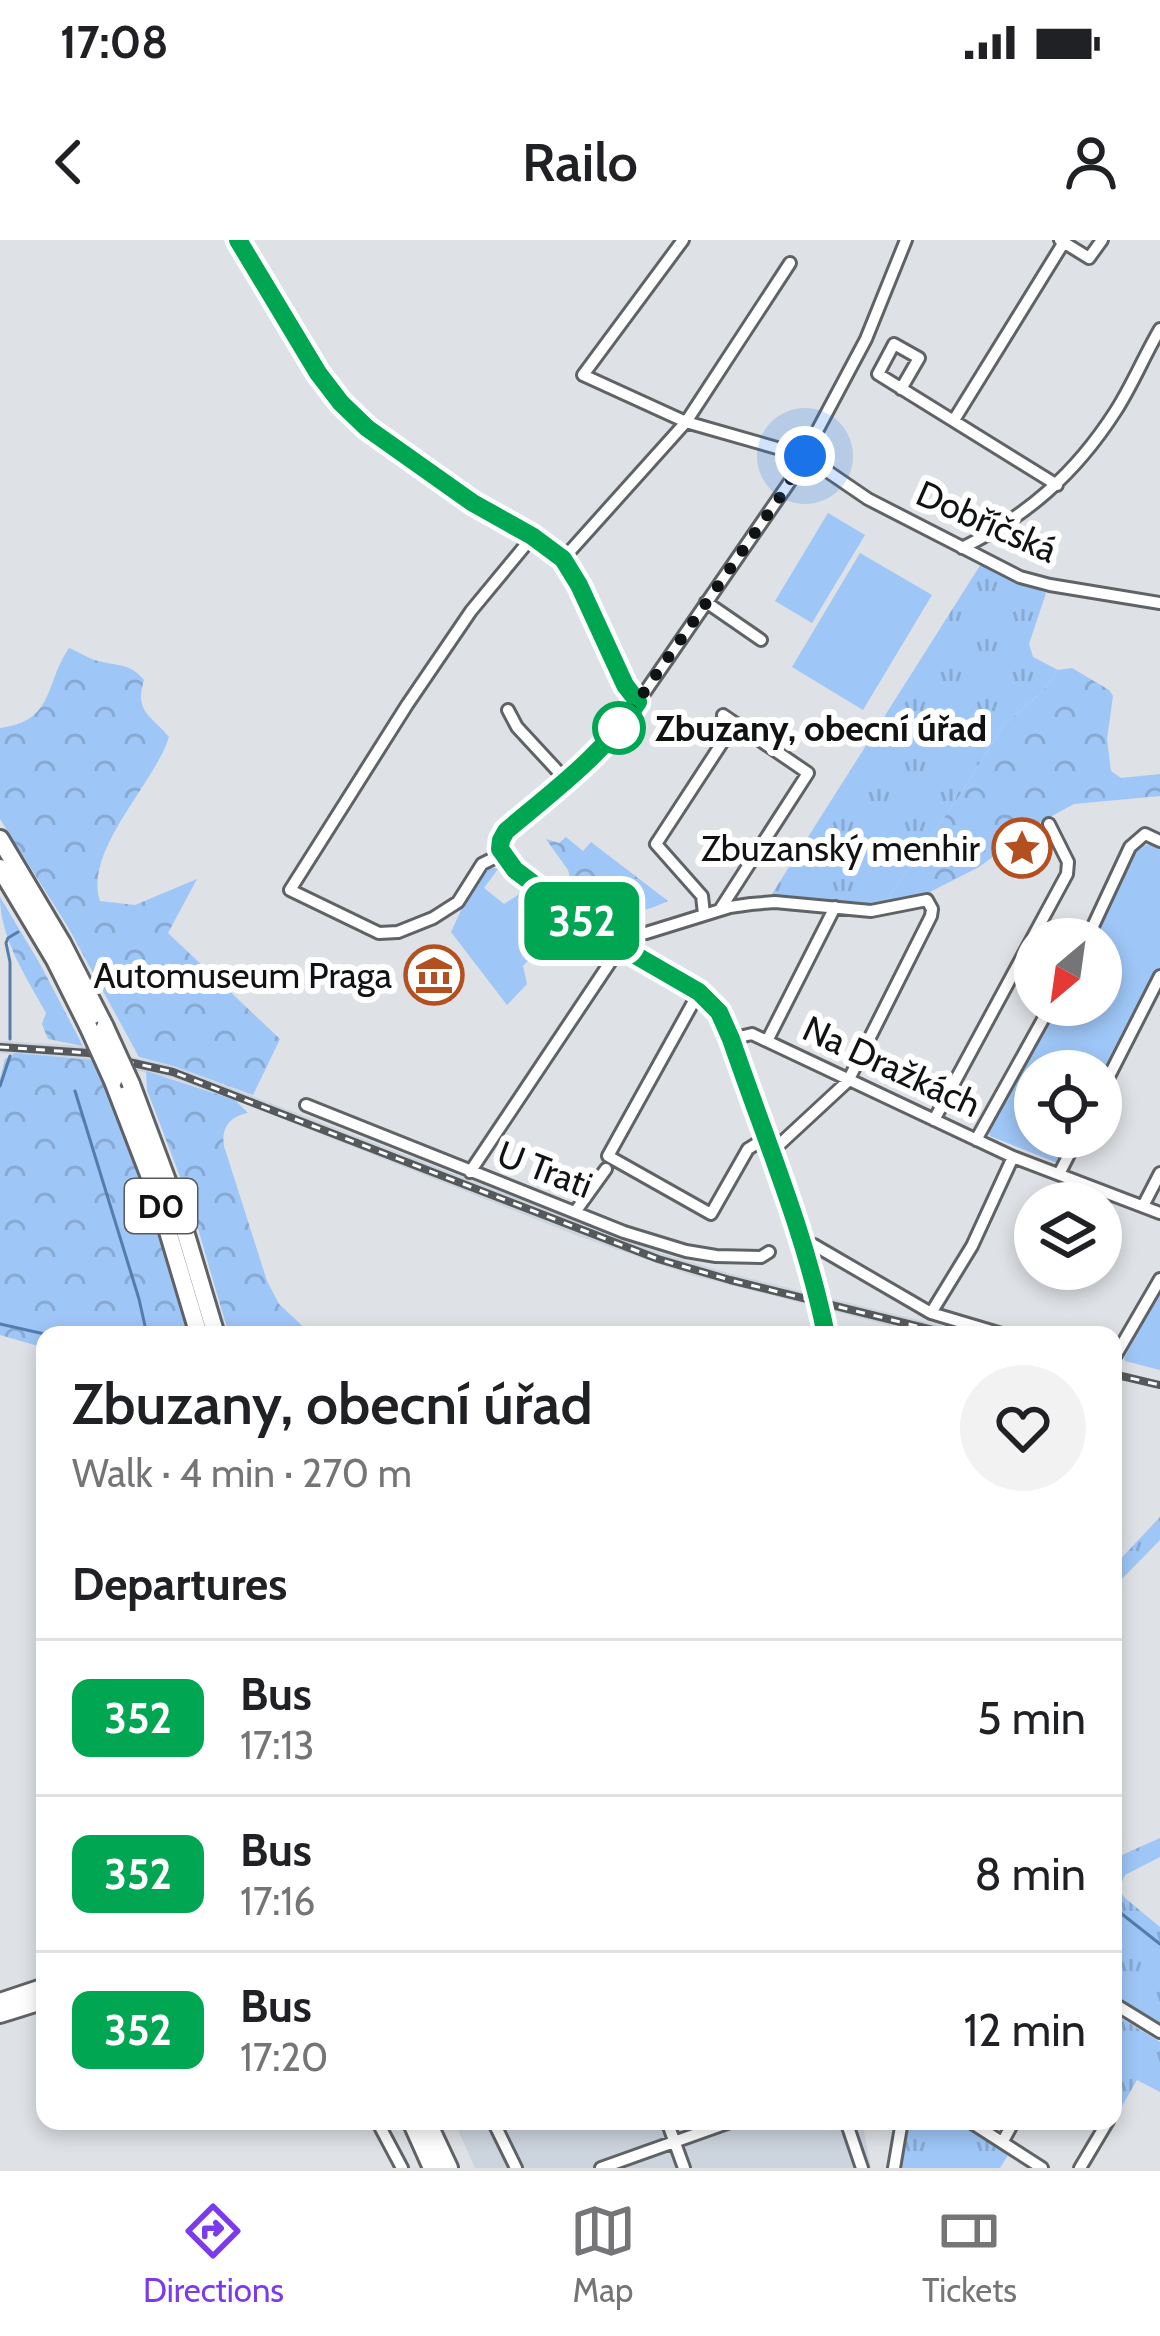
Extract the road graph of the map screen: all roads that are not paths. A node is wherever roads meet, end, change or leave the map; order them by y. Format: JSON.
{"nodes":[{"id":1,"x":683,"y":240,"type":"edge"},
{"id":2,"x":906,"y":240,"type":"edge"},
{"id":3,"x":1102,"y":240,"type":"edge"},
{"id":4,"x":1062,"y":241,"type":"edge"},
{"id":5,"x":240,"y":243,"type":"edge"},
{"id":6,"x":790,"y":263,"type":"dead end"},
{"id":7,"x":1160,"y":329,"type":"edge"},
{"id":8,"x":901,"y":388,"type":"dead end"},
{"id":9,"x":954,"y":420,"type":"junction"},
{"id":10,"x":686,"y":422,"type":"junction"},
{"id":11,"x":805,"y":456,"type":"junction"},
{"id":12,"x":1057,"y":485,"type":"junction"},
{"id":13,"x":532,"y":536,"type":"junction"},
{"id":14,"x":962,"y":548,"type":"junction"},
{"id":15,"x":563,"y":559,"type":"junction"},
{"id":16,"x":706,"y":602,"type":"junction"},
{"id":17,"x":1160,"y":602,"type":"edge"},
{"id":18,"x":761,"y":640,"type":"dead end"},
{"id":19,"x":638,"y":702,"type":"junction"},
{"id":20,"x":508,"y":710,"type":"dead end"},
{"id":21,"x":566,"y":780,"type":"junction"},
{"id":22,"x":1049,"y":824,"type":"dead end"},
{"id":23,"x":0,"y":839,"type":"edge"},
{"id":24,"x":1160,"y":842,"type":"edge"},
{"id":25,"x":502,"y":854,"type":"junction"},
{"id":26,"x":0,"y":868,"type":"edge"},
{"id":27,"x":835,"y":907,"type":"junction"},
{"id":28,"x":719,"y":910,"type":"junction"},
{"id":29,"x":704,"y":914,"type":"junction"},
{"id":30,"x":1097,"y":918,"type":"edge"},
{"id":31,"x":604,"y":937,"type":"junction"},
{"id":32,"x":621,"y":946,"type":"junction"},
{"id":33,"x":1160,"y":976,"type":"edge"},
{"id":34,"x":699,"y":992,"type":"junction"},
{"id":35,"x":1040,"y":1026,"type":"edge"},
{"id":36,"x":96,"y":1027,"type":"junction"},
{"id":37,"x":731,"y":1039,"type":"junction"},
{"id":38,"x":767,"y":1040,"type":"junction"},
{"id":39,"x":1122,"y":1051,"type":"edge"},
{"id":40,"x":848,"y":1081,"type":"junction"},
{"id":41,"x":122,"y":1083,"type":"junction"},
{"id":42,"x":306,"y":1106,"type":"dead end"},
{"id":43,"x":934,"y":1120,"type":"junction"},
{"id":44,"x":976,"y":1139,"type":"junction"},
{"id":45,"x":767,"y":1145,"type":"junction"},
{"id":46,"x":1013,"y":1157,"type":"junction"},
{"id":47,"x":1067,"y":1158,"type":"edge"},
{"id":48,"x":606,"y":1169,"type":"dead end"},
{"id":49,"x":470,"y":1172,"type":"junction"},
{"id":50,"x":1160,"y":1173,"type":"edge"},
{"id":51,"x":1059,"y":1174,"type":"junction"},
{"id":52,"x":1143,"y":1206,"type":"junction"},
{"id":53,"x":575,"y":1212,"type":"junction"},
{"id":54,"x":1160,"y":1214,"type":"edge"},
{"id":55,"x":802,"y":1246,"type":"junction"},
{"id":56,"x":769,"y":1252,"type":"dead end"},
{"id":57,"x":1160,"y":1279,"type":"edge"},
{"id":58,"x":932,"y":1313,"type":"junction"},
{"id":59,"x":197,"y":1326,"type":"edge"},
{"id":60,"x":213,"y":1326,"type":"edge"},
{"id":61,"x":824,"y":1326,"type":"edge"},
{"id":62,"x":975,"y":1326,"type":"edge"},
{"id":63,"x":1122,"y":1347,"type":"edge"},
{"id":64,"x":36,"y":1990,"type":"edge"},
{"id":65,"x":36,"y":2002,"type":"edge"},
{"id":66,"x":3,"y":2007,"type":"edge"},
{"id":67,"x":1122,"y":2009,"type":"edge"},
{"id":68,"x":1160,"y":2032,"type":"edge"},
{"id":69,"x":382,"y":2130,"type":"edge"},
{"id":70,"x":415,"y":2130,"type":"edge"},
{"id":71,"x":431,"y":2130,"type":"edge"},
{"id":72,"x":498,"y":2130,"type":"edge"},
{"id":73,"x":670,"y":2130,"type":"edge"},
{"id":74,"x":708,"y":2130,"type":"edge"},
{"id":75,"x":849,"y":2130,"type":"edge"},
{"id":76,"x":900,"y":2130,"type":"edge"},
{"id":77,"x":984,"y":2130,"type":"edge"},
{"id":78,"x":1009,"y":2130,"type":"edge"},
{"id":79,"x":1102,"y":2130,"type":"edge"},
{"id":80,"x":1003,"y":2141,"type":"junction"},
{"id":81,"x":675,"y":2142,"type":"junction"},
{"id":82,"x":402,"y":2168,"type":"edge"},
{"id":83,"x":432,"y":2168,"type":"edge"},
{"id":84,"x":449,"y":2168,"type":"edge"},
{"id":85,"x":516,"y":2168,"type":"edge"},
{"id":86,"x":601,"y":2168,"type":"edge"},
{"id":87,"x":684,"y":2168,"type":"edge"},
{"id":88,"x":862,"y":2168,"type":"edge"},
{"id":89,"x":894,"y":2168,"type":"edge"},
{"id":90,"x":1042,"y":2168,"type":"edge"},
{"id":91,"x":1079,"y":2168,"type":"edge"}],
"edges":[{"from":1,"to":10,"type":"street","name":"Dobříčská"},
{"from":2,"to":11,"type":"street"},
{"from":3,"to":4,"type":"street"},
{"from":4,"to":9,"type":"street"},
{"from":5,"to":13,"type":"street"},
{"from":6,"to":10,"type":"street"},
{"from":7,"to":12,"type":"street"},
{"from":8,"to":9,"type":"street"},
{"from":9,"to":12,"type":"street"},
{"from":10,"to":11,"type":"street","name":"Dobříčská"},
{"from":10,"to":15,"type":"street"},
{"from":11,"to":14,"type":"street","name":"Dobříčská"},
{"from":11,"to":16,"type":"street"},
{"from":12,"to":14,"type":"street"},
{"from":13,"to":15,"type":"street"},
{"from":13,"to":25,"type":"street"},
{"from":14,"to":17,"type":"street","name":"Dobříčská"},
{"from":15,"to":19,"type":"street"},
{"from":16,"to":18,"type":"street"},
{"from":16,"to":19,"type":"street"},
{"from":19,"to":21,"type":"street"},
{"from":20,"to":21,"type":"street"},
{"from":21,"to":25,"type":"street"},
{"from":22,"to":43,"type":"street"},
{"from":23,"to":36,"type":"highway","number":"D0"},
{"from":24,"to":30,"type":"street"},
{"from":25,"to":31,"type":"street"},
{"from":26,"to":36,"type":"highway","number":"D0"},
{"from":27,"to":28,"type":"street"},
{"from":27,"to":38,"type":"street"},
{"from":27,"to":40,"type":"street"},
{"from":28,"to":29,"type":"street"},
{"from":28,"to":29,"type":"street"},
{"from":29,"to":31,"type":"street"},
{"from":31,"to":32,"type":"street"},
{"from":32,"to":34,"type":"street"},
{"from":32,"to":49,"type":"street"},
{"from":33,"to":39,"type":"street"},
{"from":34,"to":37,"type":"street"},
{"from":34,"to":45,"type":"street"},
{"from":35,"to":44,"type":"street"},
{"from":36,"to":41,"type":"highway","number":"D0","bridge":true},
{"from":37,"to":38,"type":"street","name":"Na Dražkách"},
{"from":37,"to":45,"type":"street"},
{"from":38,"to":40,"type":"street","name":"Na Dražkách"},
{"from":40,"to":43,"type":"street","name":"Na Dražkách"},
{"from":40,"to":45,"type":"street"},
{"from":41,"to":59,"type":"highway","number":"D0"},
{"from":41,"to":60,"type":"highway","number":"D0"},
{"from":42,"to":49,"type":"street","name":"U Trati"},
{"from":43,"to":44,"type":"street","name":"Na Dražkách"},
{"from":44,"to":46,"type":"street","name":"Na Dražkách"},
{"from":45,"to":55,"type":"street"},
{"from":46,"to":51,"type":"street","name":"Na Dražkách"},
{"from":46,"to":58,"type":"street"},
{"from":47,"to":51,"type":"street"},
{"from":48,"to":53,"type":"street"},
{"from":49,"to":53,"type":"street","name":"U Trati"},
{"from":50,"to":52,"type":"street"},
{"from":51,"to":52,"type":"street","name":"Na Dražkách"},
{"from":52,"to":54,"type":"street","name":"Na Dražkách"},
{"from":53,"to":56,"type":"street","name":"U Trati"},
{"from":55,"to":58,"type":"street"},
{"from":55,"to":61,"type":"street"},
{"from":57,"to":63,"type":"street"},
{"from":58,"to":62,"type":"street"},
{"from":64,"to":66,"type":"main road"},
{"from":65,"to":66,"type":"main road"},
{"from":67,"to":68,"type":"street"},
{"from":69,"to":82,"type":"street"},
{"from":70,"to":83,"type":"highway"},
{"from":71,"to":84,"type":"highway"},
{"from":72,"to":85,"type":"street"},
{"from":73,"to":81,"type":"street"},
{"from":74,"to":81,"type":"street"},
{"from":75,"to":88,"type":"street"},
{"from":76,"to":89,"type":"street"},
{"from":77,"to":80,"type":"street"},
{"from":78,"to":80,"type":"street"},
{"from":79,"to":91,"type":"street"},
{"from":80,"to":90,"type":"street"},
{"from":81,"to":86,"type":"street"},
{"from":81,"to":87,"type":"street"}]}
